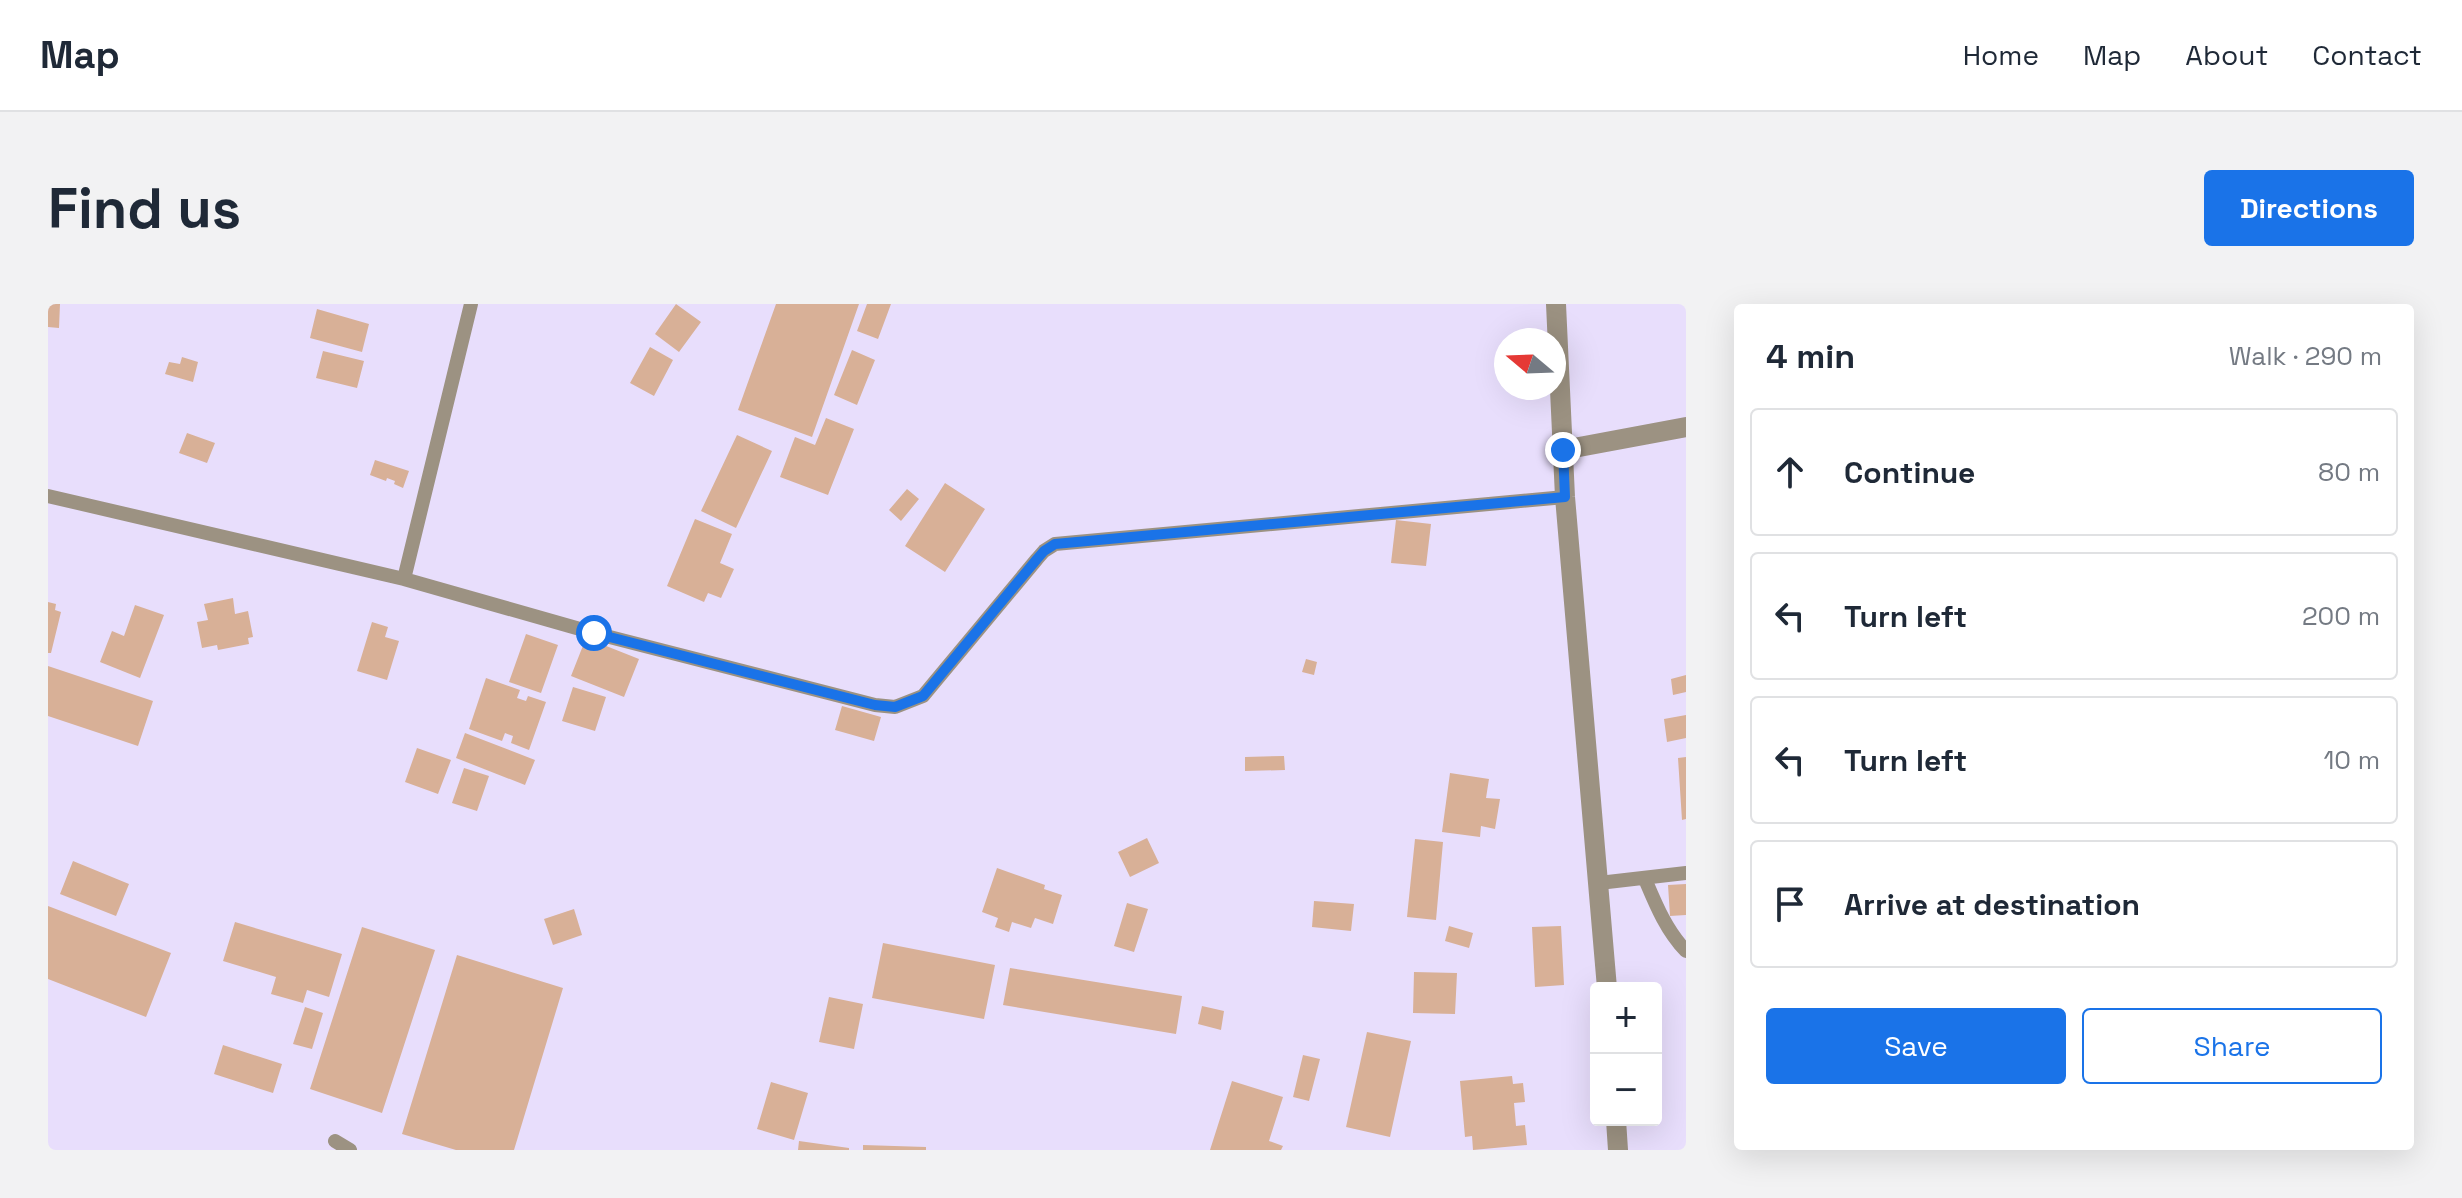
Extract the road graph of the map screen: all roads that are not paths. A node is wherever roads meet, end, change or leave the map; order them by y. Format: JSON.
{"nodes":[{"id":1,"x":471,"y":304,"type":"edge"},
{"id":2,"x":1556,"y":304,"type":"edge"},
{"id":3,"x":1686,"y":427,"type":"edge"},
{"id":4,"x":1563,"y":450,"type":"junction"},
{"id":5,"x":48,"y":496,"type":"edge"},
{"id":6,"x":1565,"y":497,"type":"junction"},
{"id":7,"x":404,"y":579,"type":"junction"},
{"id":8,"x":1686,"y":873,"type":"edge"},
{"id":9,"x":1645,"y":879,"type":"junction"},
{"id":10,"x":1599,"y":883,"type":"junction"},
{"id":11,"x":1686,"y":951,"type":"edge"},
{"id":12,"x":1607,"y":982,"type":"edge"},
{"id":13,"x":1616,"y":1126,"type":"edge"},
{"id":14,"x":335,"y":1141,"type":"dead end"},
{"id":15,"x":350,"y":1150,"type":"edge"},
{"id":16,"x":1618,"y":1150,"type":"edge"}],
"edges":[{"from":1,"to":7,"type":"lane"},
{"from":2,"to":4,"type":"street"},
{"from":3,"to":4,"type":"street"},
{"from":4,"to":6,"type":"street"},
{"from":5,"to":7,"type":"lane"},
{"from":6,"to":7,"type":"lane"},
{"from":6,"to":10,"type":"street"},
{"from":8,"to":9,"type":"lane"},
{"from":9,"to":10,"type":"lane"},
{"from":9,"to":11,"type":"lane"},
{"from":10,"to":12,"type":"street"},
{"from":13,"to":16,"type":"street"},
{"from":14,"to":15,"type":"lane"}]}
